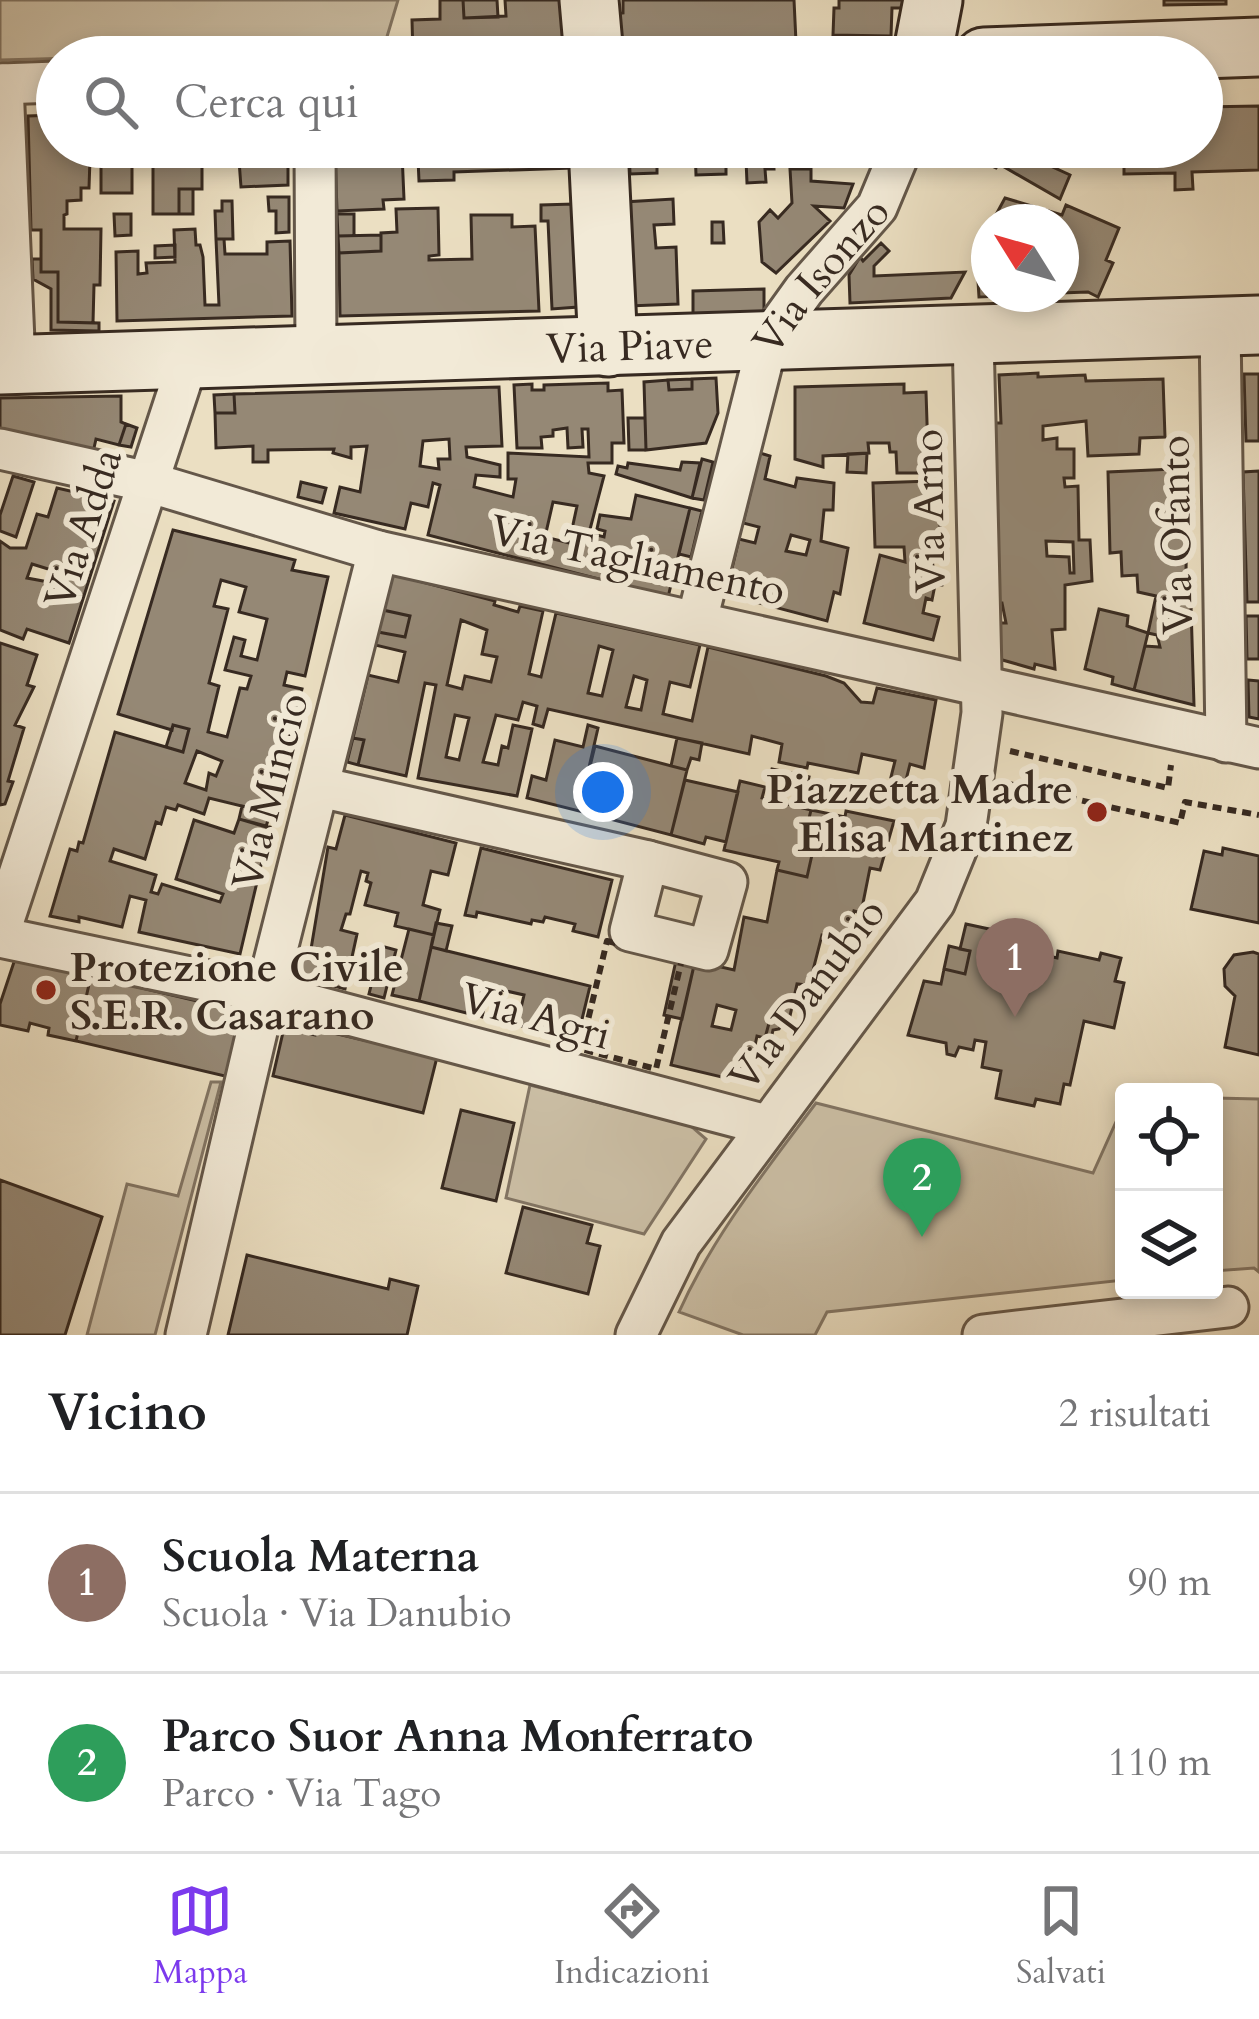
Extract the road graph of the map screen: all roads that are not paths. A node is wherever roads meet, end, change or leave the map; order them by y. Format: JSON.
{"nodes":[{"id":1,"x":590,"y":0,"type":"edge"},
{"id":2,"x":934,"y":0,"type":"edge"},
{"id":3,"x":593,"y":36,"type":"edge"},
{"id":4,"x":926,"y":36,"type":"edge"},
{"id":5,"x":1259,"y":47,"type":"edge"},
{"id":6,"x":1223,"y":48,"type":"edge"},
{"id":7,"x":36,"y":83,"type":"edge"},
{"id":8,"x":2,"y":84,"type":"edge"},
{"id":9,"x":316,"y":168,"type":"edge"},
{"id":10,"x":599,"y":168,"type":"edge"},
{"id":11,"x":893,"y":168,"type":"edge"},
{"id":12,"x":1240,"y":326,"type":"edge"},
{"id":13,"x":973,"y":336,"type":"junction"},
{"id":14,"x":768,"y":340,"type":"junction"},
{"id":15,"x":608,"y":347,"type":"junction"},
{"id":16,"x":316,"y":353,"type":"junction"},
{"id":17,"x":189,"y":358,"type":"junction"},
{"id":18,"x":8,"y":365,"type":"edge"},
{"id":19,"x":0,"y":448,"type":"edge"},
{"id":20,"x":148,"y":482,"type":"junction"},
{"id":21,"x":378,"y":551,"type":"junction"},
{"id":22,"x":697,"y":620,"type":"junction"},
{"id":23,"x":980,"y":684,"type":"junction"},
{"id":24,"x":1243,"y":745,"type":"edge"},
{"id":25,"x":320,"y":787,"type":"junction"},
{"id":26,"x":648,"y":861,"type":"dead end"},
{"id":27,"x":0,"y":934,"type":"edge"},
{"id":28,"x":266,"y":993,"type":"junction"},
{"id":29,"x":766,"y":1125,"type":"junction"},
{"id":30,"x":1228,"y":1307,"type":"dead end"},
{"id":31,"x":186,"y":1335,"type":"edge"},
{"id":32,"x":635,"y":1335,"type":"edge"},
{"id":33,"x":983,"y":1335,"type":"edge"}],
"edges":[{"from":1,"to":3,"type":"street"},
{"from":2,"to":4,"type":"street"},
{"from":5,"to":6,"type":"street"},
{"from":7,"to":8,"type":"street"},
{"from":8,"to":18,"type":"street"},
{"from":9,"to":16,"type":"street"},
{"from":10,"to":15,"type":"street"},
{"from":11,"to":14,"type":"street","name":"Via Isonzo"},
{"from":12,"to":13,"type":"street","name":"Via Piave"},
{"from":12,"to":24,"type":"street","name":"Via Ofanto"},
{"from":13,"to":14,"type":"street","name":"Via Piave"},
{"from":13,"to":23,"type":"street","name":"Via Arno"},
{"from":14,"to":15,"type":"street","name":"Via Piave"},
{"from":14,"to":22,"type":"street","name":"Via Isonzo"},
{"from":15,"to":16,"type":"street","name":"Via Piave"},
{"from":16,"to":17,"type":"street","name":"Via Piave"},
{"from":17,"to":18,"type":"street","name":"Via Piave"},
{"from":17,"to":20,"type":"street","name":"Via Adda"},
{"from":19,"to":20,"type":"street","name":"Via Tagliamento"},
{"from":20,"to":21,"type":"street","name":"Via Tagliamento"},
{"from":20,"to":27,"type":"street","name":"Via Adda"},
{"from":21,"to":22,"type":"street","name":"Via Tagliamento"},
{"from":21,"to":25,"type":"street","name":"Via Mincio"},
{"from":22,"to":23,"type":"street","name":"Via Tagliamento"},
{"from":23,"to":24,"type":"street","name":"Via Tagliamento"},
{"from":23,"to":29,"type":"street","name":"Via Danubio"},
{"from":25,"to":26,"type":"street"},
{"from":25,"to":28,"type":"street","name":"Via Mincio"},
{"from":27,"to":28,"type":"street","name":"Via Agri"},
{"from":28,"to":29,"type":"street","name":"Via Agri"},
{"from":28,"to":31,"type":"street","name":"Via Mincio"},
{"from":29,"to":32,"type":"street","name":"Via Danubio"},
{"from":30,"to":33,"type":"street"}]}
